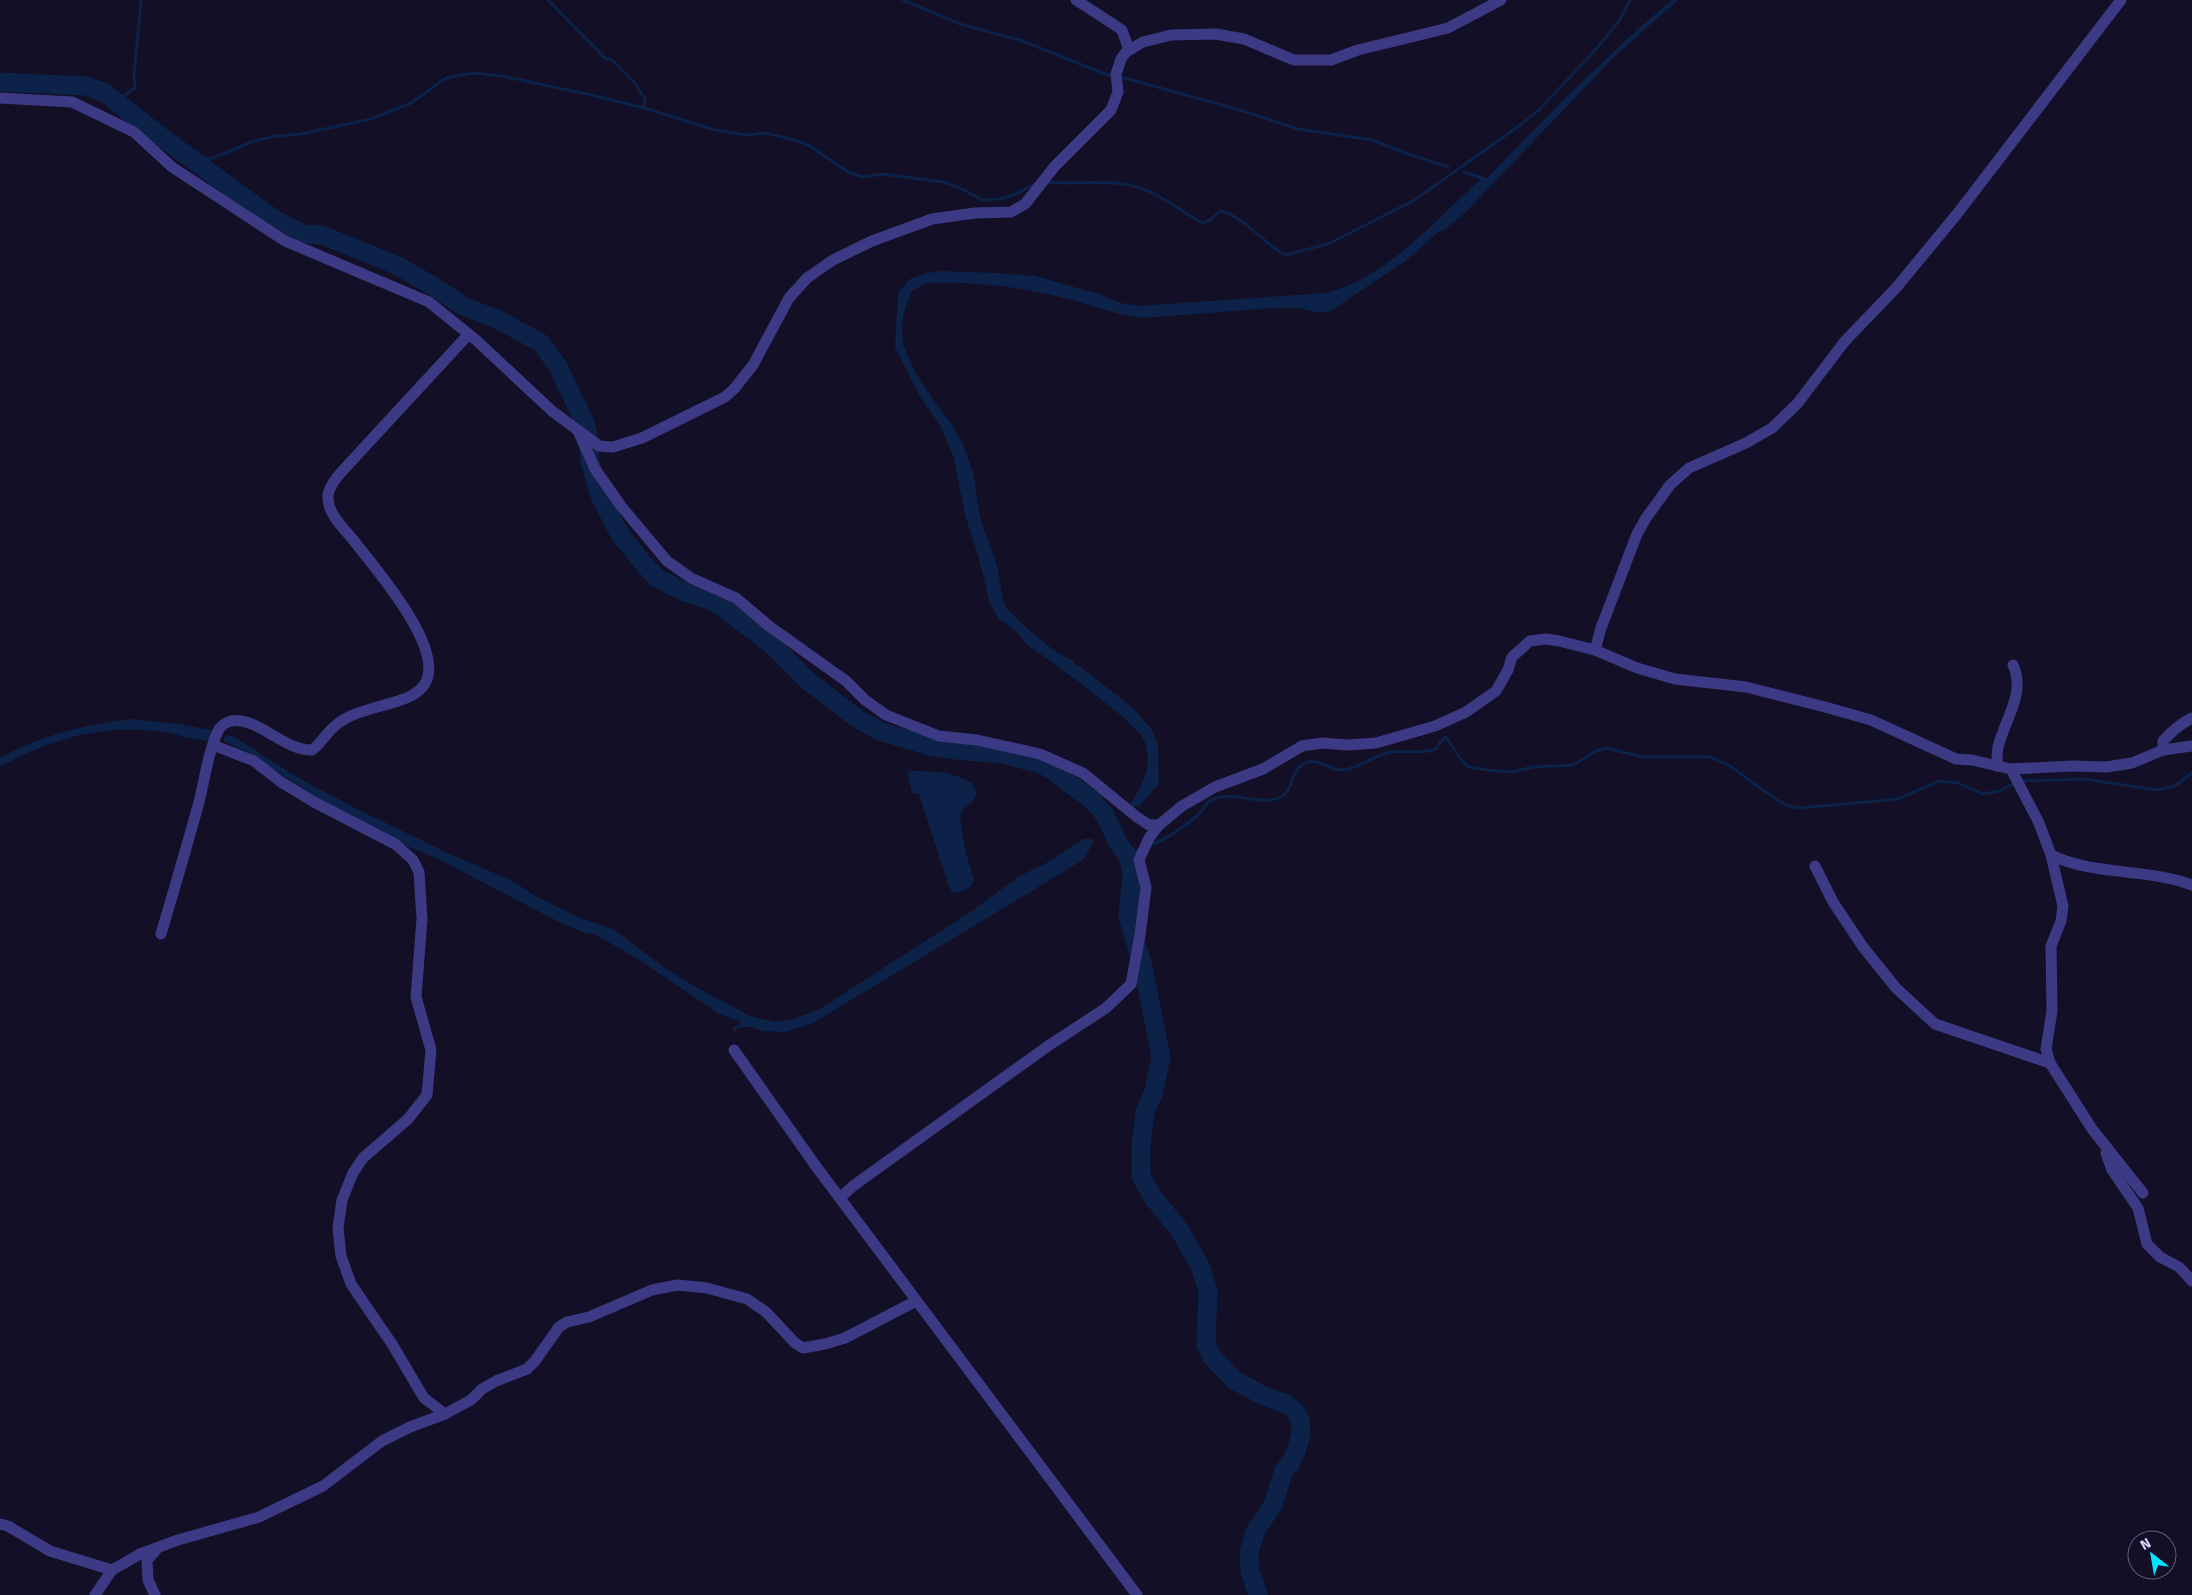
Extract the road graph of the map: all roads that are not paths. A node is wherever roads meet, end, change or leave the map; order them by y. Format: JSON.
{"nodes":[{"id":1,"x":1076,"y":0,"type":"edge"},
{"id":2,"x":1501,"y":0,"type":"edge"},
{"id":3,"x":2121,"y":0,"type":"edge"},
{"id":4,"x":1129,"y":50,"type":"junction"},
{"id":5,"x":0,"y":98,"type":"edge"},
{"id":6,"x":468,"y":335,"type":"junction"},
{"id":7,"x":579,"y":431,"type":"junction"},
{"id":8,"x":1596,"y":650,"type":"junction"},
{"id":9,"x":2013,"y":665,"type":"dead end"},
{"id":10,"x":2192,"y":718,"type":"edge"},
{"id":11,"x":213,"y":745,"type":"junction"},
{"id":12,"x":2192,"y":746,"type":"edge"},
{"id":13,"x":2164,"y":750,"type":"junction"},
{"id":14,"x":1997,"y":766,"type":"junction"},
{"id":15,"x":2011,"y":769,"type":"junction"},
{"id":16,"x":1159,"y":825,"type":"junction"},
{"id":17,"x":2050,"y":855,"type":"junction"},
{"id":18,"x":1815,"y":866,"type":"dead end"},
{"id":19,"x":2192,"y":885,"type":"edge"},
{"id":20,"x":161,"y":934,"type":"dead end"},
{"id":21,"x":734,"y":1050,"type":"dead end"},
{"id":22,"x":2050,"y":1063,"type":"junction"},
{"id":23,"x":2092,"y":1129,"type":"junction"},
{"id":24,"x":2143,"y":1193,"type":"dead end"},
{"id":25,"x":840,"y":1198,"type":"junction"},
{"id":26,"x":2192,"y":1281,"type":"edge"},
{"id":27,"x":916,"y":1301,"type":"junction"},
{"id":28,"x":445,"y":1414,"type":"junction"},
{"id":29,"x":0,"y":1524,"type":"edge"},
{"id":30,"x":157,"y":1549,"type":"junction"},
{"id":31,"x":112,"y":1570,"type":"junction"},
{"id":32,"x":95,"y":1595,"type":"edge"},
{"id":33,"x":155,"y":1595,"type":"edge"},
{"id":34,"x":1137,"y":1595,"type":"edge"}],
"edges":[{"from":1,"to":4,"type":"street"},
{"from":2,"to":4,"type":"street"},
{"from":3,"to":8,"type":"street"},
{"from":4,"to":7,"type":"street"},
{"from":5,"to":6,"type":"street"},
{"from":6,"to":7,"type":"street"},
{"from":6,"to":11,"type":"street"},
{"from":7,"to":16,"type":"street"},
{"from":8,"to":14,"type":"street"},
{"from":8,"to":16,"type":"street"},
{"from":9,"to":14,"type":"street"},
{"from":10,"to":13,"type":"street"},
{"from":11,"to":20,"type":"street"},
{"from":11,"to":28,"type":"street"},
{"from":12,"to":13,"type":"street"},
{"from":13,"to":15,"type":"street"},
{"from":14,"to":15,"type":"street"},
{"from":15,"to":17,"type":"street"},
{"from":16,"to":25,"type":"street"},
{"from":17,"to":19,"type":"street"},
{"from":17,"to":22,"type":"street"},
{"from":18,"to":22,"type":"street"},
{"from":21,"to":25,"type":"street"},
{"from":22,"to":23,"type":"street"},
{"from":23,"to":24,"type":"street"},
{"from":23,"to":26,"type":"street"},
{"from":25,"to":27,"type":"street"},
{"from":27,"to":28,"type":"street"},
{"from":27,"to":34,"type":"street"},
{"from":28,"to":30,"type":"street"},
{"from":29,"to":31,"type":"street"},
{"from":30,"to":31,"type":"street"},
{"from":30,"to":33,"type":"street"},
{"from":31,"to":32,"type":"street"}]}
